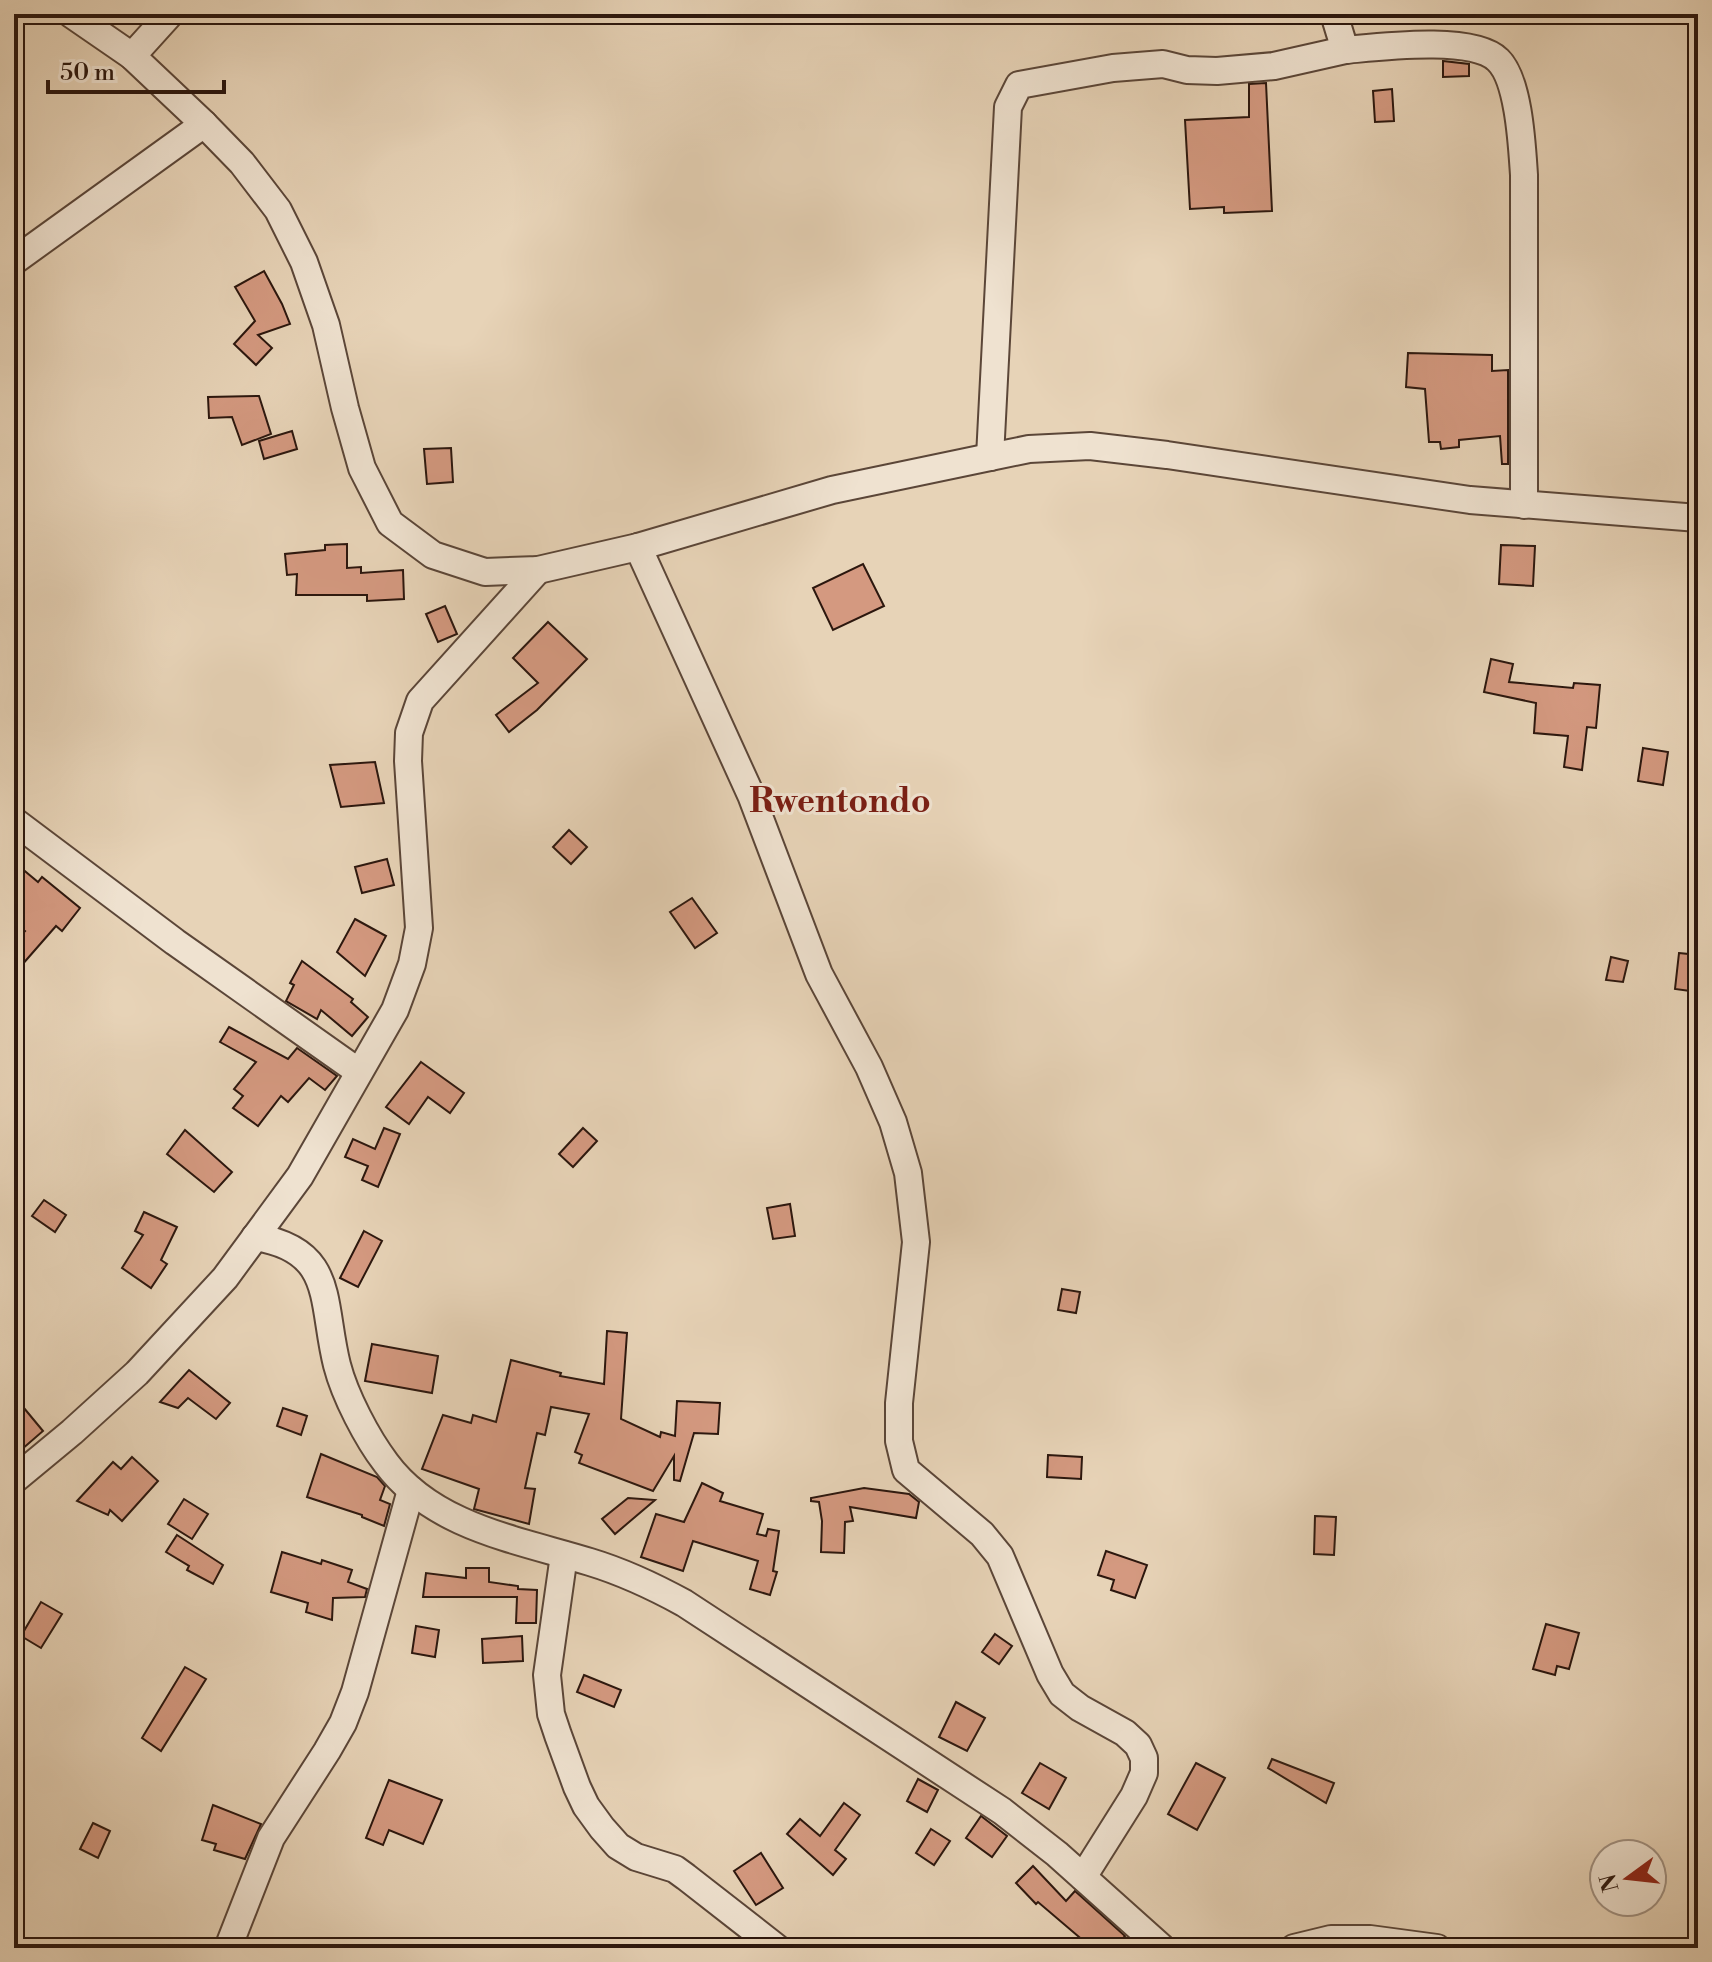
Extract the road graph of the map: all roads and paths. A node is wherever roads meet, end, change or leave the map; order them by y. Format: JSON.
{"nodes":[{"id":1,"x":71,"y":14,"type":"edge"},
{"id":2,"x":170,"y":14,"type":"edge"},
{"id":3,"x":1334,"y":14,"type":"edge"},
{"id":4,"x":1345,"y":50,"type":"junction"},
{"id":5,"x":132,"y":56,"type":"junction"},
{"id":6,"x":204,"y":124,"type":"junction"},
{"id":7,"x":14,"y":261,"type":"edge"},
{"id":8,"x":990,"y":457,"type":"junction"},
{"id":9,"x":1524,"y":505,"type":"junction"},
{"id":10,"x":1698,"y":518,"type":"edge"},
{"id":11,"x":638,"y":547,"type":"junction"},
{"id":12,"x":538,"y":570,"type":"junction"},
{"id":13,"x":14,"y":821,"type":"edge"},
{"id":14,"x":359,"y":1072,"type":"junction"},
{"id":15,"x":255,"y":1237,"type":"junction"},
{"id":16,"x":14,"y":1480,"type":"edge"},
{"id":17,"x":411,"y":1490,"type":"junction"},
{"id":18,"x":564,"y":1555,"type":"junction"},
{"id":19,"x":1083,"y":1877,"type":"junction"},
{"id":20,"x":228,"y":1948,"type":"edge"},
{"id":21,"x":777,"y":1948,"type":"edge"},
{"id":22,"x":1162,"y":1948,"type":"edge"},
{"id":23,"x":1294,"y":1948,"type":"edge"},
{"id":24,"x":1437,"y":1948,"type":"edge"}],
"edges":[{"from":1,"to":5,"type":"street"},
{"from":2,"to":5,"type":"street"},
{"from":3,"to":4,"type":"street"},
{"from":4,"to":8,"type":"street"},
{"from":4,"to":9,"type":"street"},
{"from":5,"to":6,"type":"street"},
{"from":6,"to":7,"type":"street"},
{"from":6,"to":12,"type":"street"},
{"from":8,"to":9,"type":"street"},
{"from":8,"to":11,"type":"street"},
{"from":9,"to":10,"type":"street"},
{"from":11,"to":12,"type":"street"},
{"from":11,"to":19,"type":"street"},
{"from":12,"to":14,"type":"street"},
{"from":13,"to":14,"type":"street"},
{"from":14,"to":15,"type":"street"},
{"from":15,"to":16,"type":"street"},
{"from":15,"to":17,"type":"street"},
{"from":17,"to":18,"type":"street"},
{"from":17,"to":20,"type":"street"},
{"from":18,"to":19,"type":"street"},
{"from":18,"to":21,"type":"street"},
{"from":19,"to":22,"type":"street"},
{"from":23,"to":24,"type":"street"}]}
